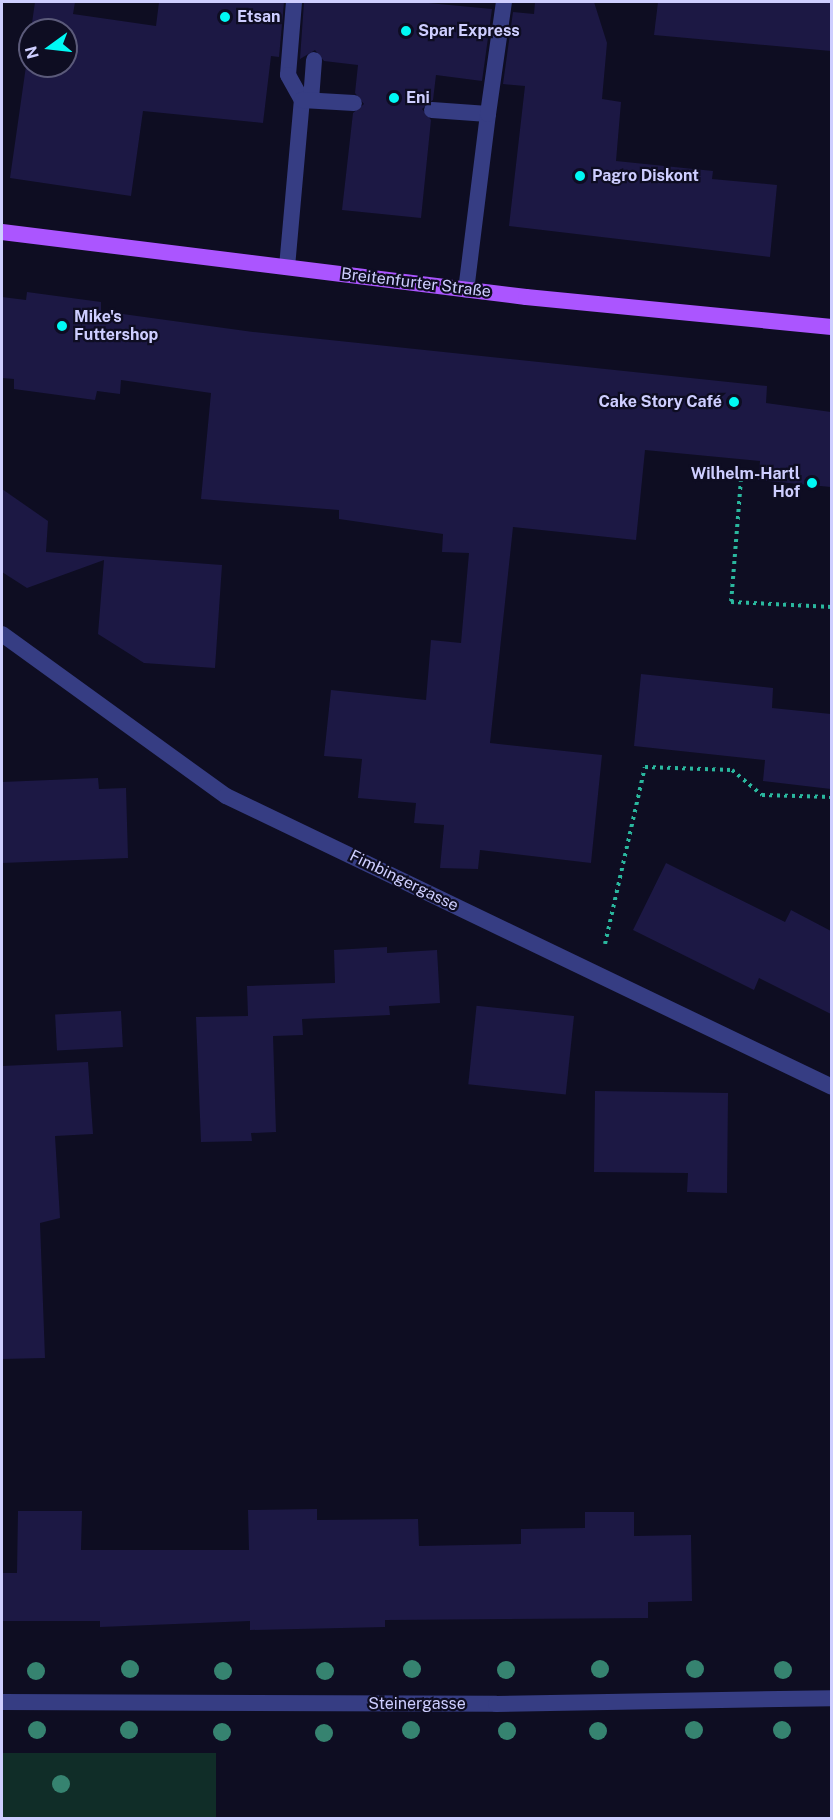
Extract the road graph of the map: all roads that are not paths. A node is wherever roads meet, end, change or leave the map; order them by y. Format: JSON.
{"nodes":[{"id":1,"x":294,"y":2,"type":"edge"},
{"id":2,"x":504,"y":2,"type":"edge"},
{"id":3,"x":314,"y":60,"type":"dead end"},
{"id":4,"x":307,"y":100,"type":"junction"},
{"id":5,"x":354,"y":103,"type":"dead end"},
{"id":6,"x":432,"y":110,"type":"dead end"},
{"id":7,"x":488,"y":114,"type":"junction"},
{"id":8,"x":2,"y":232,"type":"edge"},
{"id":9,"x":287,"y":267,"type":"junction"},
{"id":10,"x":466,"y":290,"type":"junction"},
{"id":11,"x":831,"y":327,"type":"edge"},
{"id":12,"x":2,"y":634,"type":"edge"},
{"id":13,"x":831,"y":1087,"type":"edge"},
{"id":14,"x":831,"y":1698,"type":"edge"},
{"id":15,"x":2,"y":1702,"type":"edge"}],
"edges":[{"from":1,"to":4,"type":"street"},
{"from":2,"to":7,"type":"street"},
{"from":3,"to":4,"type":"street"},
{"from":4,"to":5,"type":"street"},
{"from":4,"to":9,"type":"street"},
{"from":6,"to":7,"type":"street"},
{"from":7,"to":10,"type":"street"},
{"from":8,"to":9,"type":"main road","name":"Breitenfurter Straße"},
{"from":9,"to":10,"type":"main road","name":"Breitenfurter Straße"},
{"from":10,"to":11,"type":"main road","name":"Breitenfurter Straße"},
{"from":12,"to":13,"type":"street","name":"Fimbingergasse"},
{"from":14,"to":15,"type":"street","name":"Steinergasse"}]}
